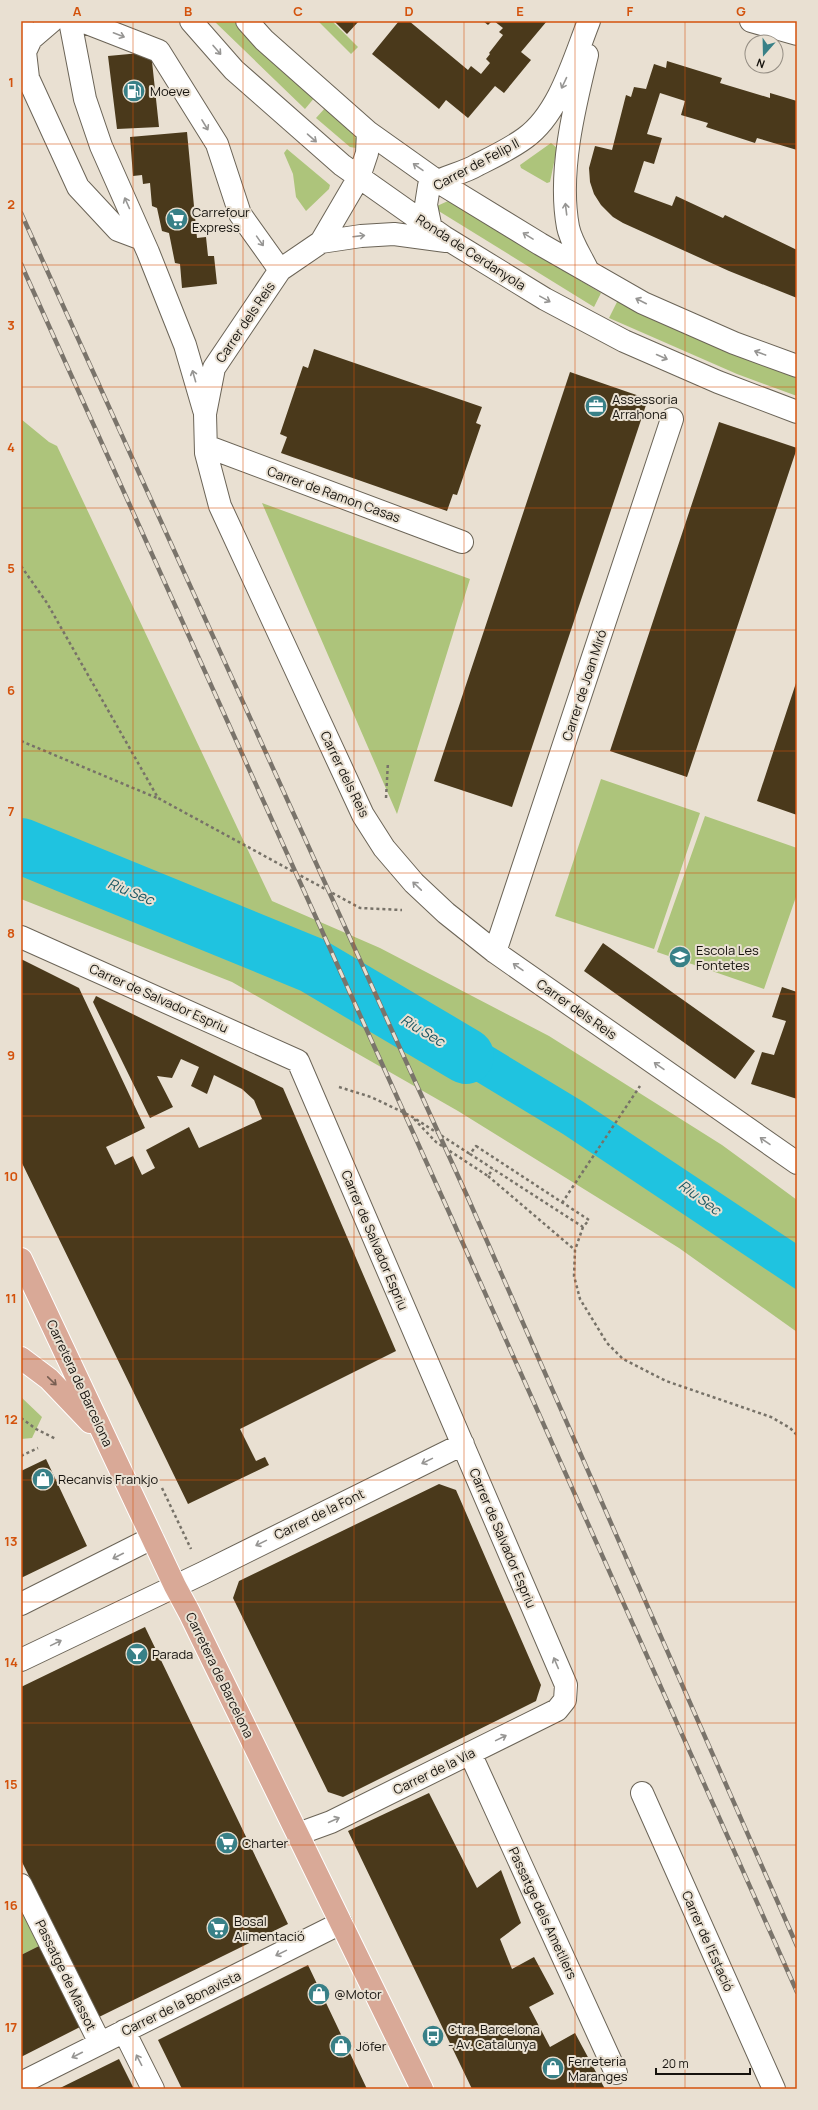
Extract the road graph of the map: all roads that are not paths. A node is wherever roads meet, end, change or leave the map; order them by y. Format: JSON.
{"nodes":[{"id":1,"x":22,"y":21,"type":"edge"},
{"id":2,"x":52,"y":21,"type":"edge"},
{"id":3,"x":70,"y":21,"type":"edge"},
{"id":4,"x":82,"y":21,"type":"edge"},
{"id":5,"x":191,"y":21,"type":"edge"},
{"id":6,"x":247,"y":21,"type":"edge"},
{"id":7,"x":589,"y":21,"type":"edge"},
{"id":8,"x":595,"y":21,"type":"edge"},
{"id":9,"x":751,"y":21,"type":"edge"},
{"id":10,"x":21,"y":26,"type":"edge"},
{"id":11,"x":797,"y":34,"type":"edge"},
{"id":12,"x":25,"y":52,"type":"junction"},
{"id":13,"x":368,"y":132,"type":"junction"},
{"id":14,"x":359,"y":177,"type":"junction"},
{"id":15,"x":437,"y":181,"type":"junction"},
{"id":16,"x":431,"y":228,"type":"junction"},
{"id":17,"x":142,"y":239,"type":"junction"},
{"id":18,"x":321,"y":242,"type":"junction"},
{"id":19,"x":452,"y":242,"type":"junction"},
{"id":20,"x":280,"y":270,"type":"junction"},
{"id":21,"x":588,"y":271,"type":"junction"},
{"id":22,"x":797,"y":366,"type":"edge"},
{"id":23,"x":797,"y":412,"type":"edge"},
{"id":24,"x":205,"y":414,"type":"junction"},
{"id":25,"x":672,"y":419,"type":"dead end"},
{"id":26,"x":206,"y":446,"type":"junction"},
{"id":27,"x":462,"y":542,"type":"dead end"},
{"id":28,"x":21,"y":937,"type":"edge"},
{"id":29,"x":495,"y":952,"type":"junction"},
{"id":30,"x":797,"y":1163,"type":"edge"},
{"id":31,"x":22,"y":1264,"type":"edge"},
{"id":32,"x":21,"y":1358,"type":"edge"},
{"id":33,"x":108,"y":1444,"type":"junction"},
{"id":34,"x":462,"y":1444,"type":"junction"},
{"id":35,"x":152,"y":1538,"type":"junction"},
{"id":36,"x":175,"y":1586,"type":"junction"},
{"id":37,"x":21,"y":1604,"type":"edge"},
{"id":38,"x":21,"y":1660,"type":"edge"},
{"id":39,"x":565,"y":1700,"type":"joint"},
{"id":40,"x":470,"y":1753,"type":"junction"},
{"id":41,"x":642,"y":1793,"type":"dead end"},
{"id":42,"x":298,"y":1834,"type":"junction"},
{"id":43,"x":21,"y":1885,"type":"edge"},
{"id":44,"x":341,"y":1923,"type":"junction"},
{"id":45,"x":124,"y":2031,"type":"junction"},
{"id":46,"x":100,"y":2043,"type":"junction"},
{"id":47,"x":616,"y":2073,"type":"dead end"},
{"id":48,"x":21,"y":2083,"type":"edge"},
{"id":49,"x":153,"y":2089,"type":"edge"},
{"id":50,"x":422,"y":2089,"type":"edge"},
{"id":51,"x":774,"y":2089,"type":"edge"}],
"edges":[{"from":1,"to":10,"type":"street"},
{"from":2,"to":12,"type":"street"},
{"from":17,"to":3,"type":"street","one_way":true},
{"from":4,"to":20,"type":"street","one_way":true},
{"from":5,"to":14,"type":"street","name":"Ronda de Cerdanyola","one_way":true},
{"from":6,"to":13,"type":"street"},
{"from":7,"to":15,"type":"street","name":"Carrer de Felip II","one_way":true},
{"from":21,"to":8,"type":"street","one_way":true},
{"from":9,"to":11,"type":"street"},
{"from":10,"to":12,"type":"street"},
{"from":12,"to":17,"type":"street"},
{"from":13,"to":14,"type":"street","name":"Carrer dels Reis"},
{"from":15,"to":13,"type":"street","one_way":true},
{"from":14,"to":16,"type":"street","name":"Ronda de Cerdanyola"},
{"from":14,"to":18,"type":"street","name":"Carrer dels Reis"},
{"from":15,"to":16,"type":"street","name":"Carrer de Felip II"},
{"from":21,"to":15,"type":"street","one_way":true},
{"from":16,"to":19,"type":"street","name":"Ronda de Cerdanyola"},
{"from":24,"to":17,"type":"street","one_way":true},
{"from":18,"to":19,"type":"street","name":"Carrer dels Reis","one_way":true},
{"from":18,"to":20,"type":"street","name":"Carrer dels Reis"},
{"from":19,"to":23,"type":"street","name":"Ronda de Cerdanyola","one_way":true},
{"from":20,"to":24,"type":"street","name":"Carrer dels Reis"},
{"from":22,"to":21,"type":"street","one_way":true},
{"from":24,"to":26,"type":"street","name":"Carrer dels Reis"},
{"from":25,"to":29,"type":"street","name":"Carrer de Joan Miró"},
{"from":26,"to":27,"type":"street","name":"Carrer de Ramon Casas"},
{"from":29,"to":26,"type":"street","name":"Carrer dels Reis","one_way":true},
{"from":28,"to":34,"type":"street","name":"Carrer de Salvador Espriu"},
{"from":30,"to":29,"type":"street","name":"Carrer dels Reis","one_way":true},
{"from":31,"to":33,"type":"main road","name":"Carretera de Barcelona"},
{"from":32,"to":33,"type":"main road","one_way":true},
{"from":33,"to":35,"type":"main road","name":"Carretera de Barcelona"},
{"from":34,"to":36,"type":"street","name":"Carrer de la Font","one_way":true},
{"from":39,"to":34,"type":"street","name":"Carrer de Salvador Espriu","one_way":true},
{"from":35,"to":36,"type":"main road","name":"Carretera de Barcelona"},
{"from":35,"to":37,"type":"street","one_way":true},
{"from":38,"to":36,"type":"street","name":"Carrer de la Font","one_way":true},
{"from":36,"to":42,"type":"main road","name":"Carretera de Barcelona"},
{"from":40,"to":39,"type":"street","name":"Carrer de la Via","one_way":true},
{"from":42,"to":40,"type":"street","name":"Carrer de la Via","one_way":true},
{"from":40,"to":47,"type":"street","name":"Passatge dels Ametllers"},
{"from":41,"to":51,"type":"street","name":"Carrer de l'Estació"},
{"from":42,"to":44,"type":"main road","name":"Carretera de Barcelona"},
{"from":43,"to":46,"type":"street","name":"Passatge de Massot"},
{"from":44,"to":45,"type":"street","name":"Carrer de la Bonavista","one_way":true},
{"from":44,"to":50,"type":"main road","name":"Carretera de Barcelona"},
{"from":45,"to":46,"type":"street","name":"Carrer de la Bonavista"},
{"from":49,"to":45,"type":"street","one_way":true},
{"from":46,"to":48,"type":"street","name":"Carrer de la Bonavista","one_way":true}]}
